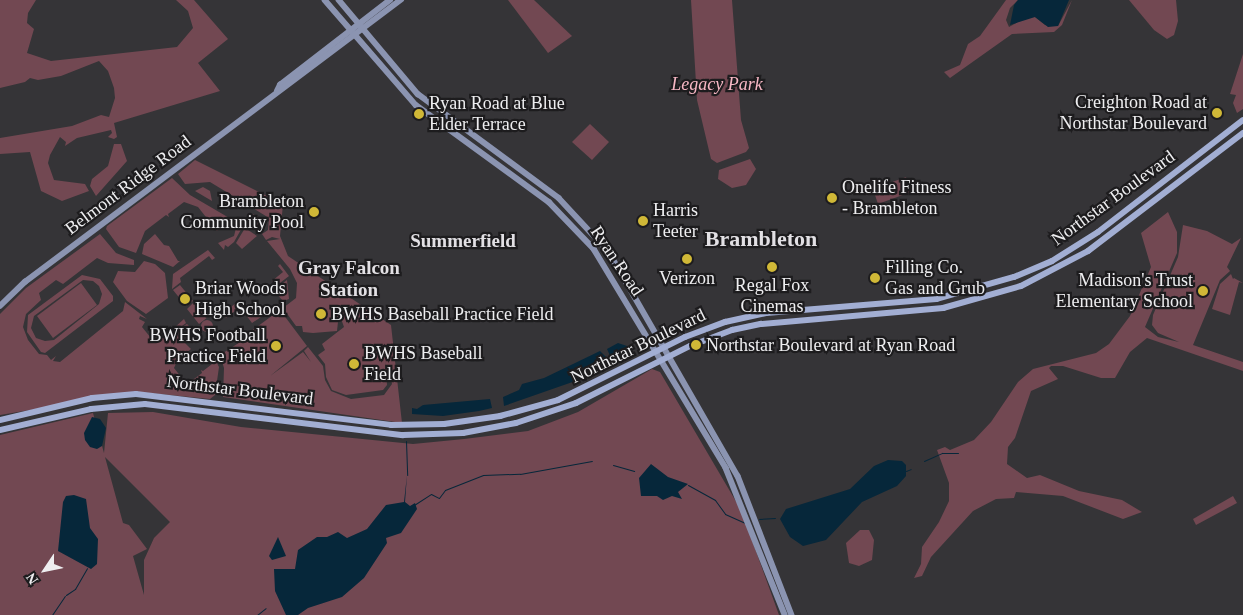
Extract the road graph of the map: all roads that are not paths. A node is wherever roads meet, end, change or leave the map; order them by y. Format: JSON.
{"nodes":[{"id":1,"x":325,"y":0,"type":"edge"},
{"id":2,"x":339,"y":0,"type":"edge"},
{"id":3,"x":390,"y":0,"type":"edge"},
{"id":4,"x":401,"y":0,"type":"edge"},
{"id":5,"x":361,"y":27,"type":"junction"},
{"id":6,"x":350,"y":30,"type":"junction"},
{"id":7,"x":355,"y":36,"type":"junction"},
{"id":8,"x":276,"y":91,"type":"junction"},
{"id":9,"x":1243,"y":120,"type":"edge"},
{"id":10,"x":1243,"y":133,"type":"edge"},
{"id":11,"x":0,"y":306,"type":"edge"},
{"id":12,"x":665,"y":346,"type":"junction"},
{"id":13,"x":656,"y":351,"type":"junction"},
{"id":14,"x":670,"y":355,"type":"junction"},
{"id":15,"x":661,"y":360,"type":"junction"},
{"id":16,"x":0,"y":420,"type":"edge"},
{"id":17,"x":0,"y":430,"type":"edge"},
{"id":18,"x":785,"y":615,"type":"edge"},
{"id":19,"x":792,"y":615,"type":"edge"}],
"edges":[{"from":1,"to":6,"type":"main road","name":"Ryan Road"},
{"from":2,"to":5,"type":"main road","name":"Ryan Road"},
{"from":3,"to":5,"type":"main road","name":"Belmont Ridge Road"},
{"from":4,"to":5,"type":"main road","name":"Belmont Ridge Road"},
{"from":5,"to":6,"type":"main road","name":"Belmont Ridge Road"},
{"from":5,"to":7,"type":"main road","name":"Belmont Ridge Road"},
{"from":5,"to":12,"type":"main road","name":"Ryan Road"},
{"from":6,"to":7,"type":"main road","name":"Ryan Road"},
{"from":6,"to":8,"type":"main road","name":"Belmont Ridge Road"},
{"from":7,"to":8,"type":"main road","name":"Belmont Ridge Road"},
{"from":7,"to":13,"type":"main road","name":"Ryan Road"},
{"from":8,"to":11,"type":"main road","name":"Belmont Ridge Road"},
{"from":9,"to":12,"type":"main road","name":"Northstar Boulevard"},
{"from":10,"to":14,"type":"main road","name":"Northstar Boulevard"},
{"from":12,"to":13,"type":"main road","name":"Northstar Boulevard"},
{"from":12,"to":14,"type":"main road","name":"Ryan Road"},
{"from":13,"to":15,"type":"main road","name":"Ryan Road"},
{"from":13,"to":16,"type":"main road","name":"Northstar Boulevard"},
{"from":14,"to":15,"type":"main road","name":"Northstar Boulevard"},
{"from":14,"to":19,"type":"main road","name":"Ryan Road"},
{"from":15,"to":17,"type":"main road","name":"Northstar Boulevard"},
{"from":15,"to":18,"type":"main road","name":"Ryan Road"}]}
